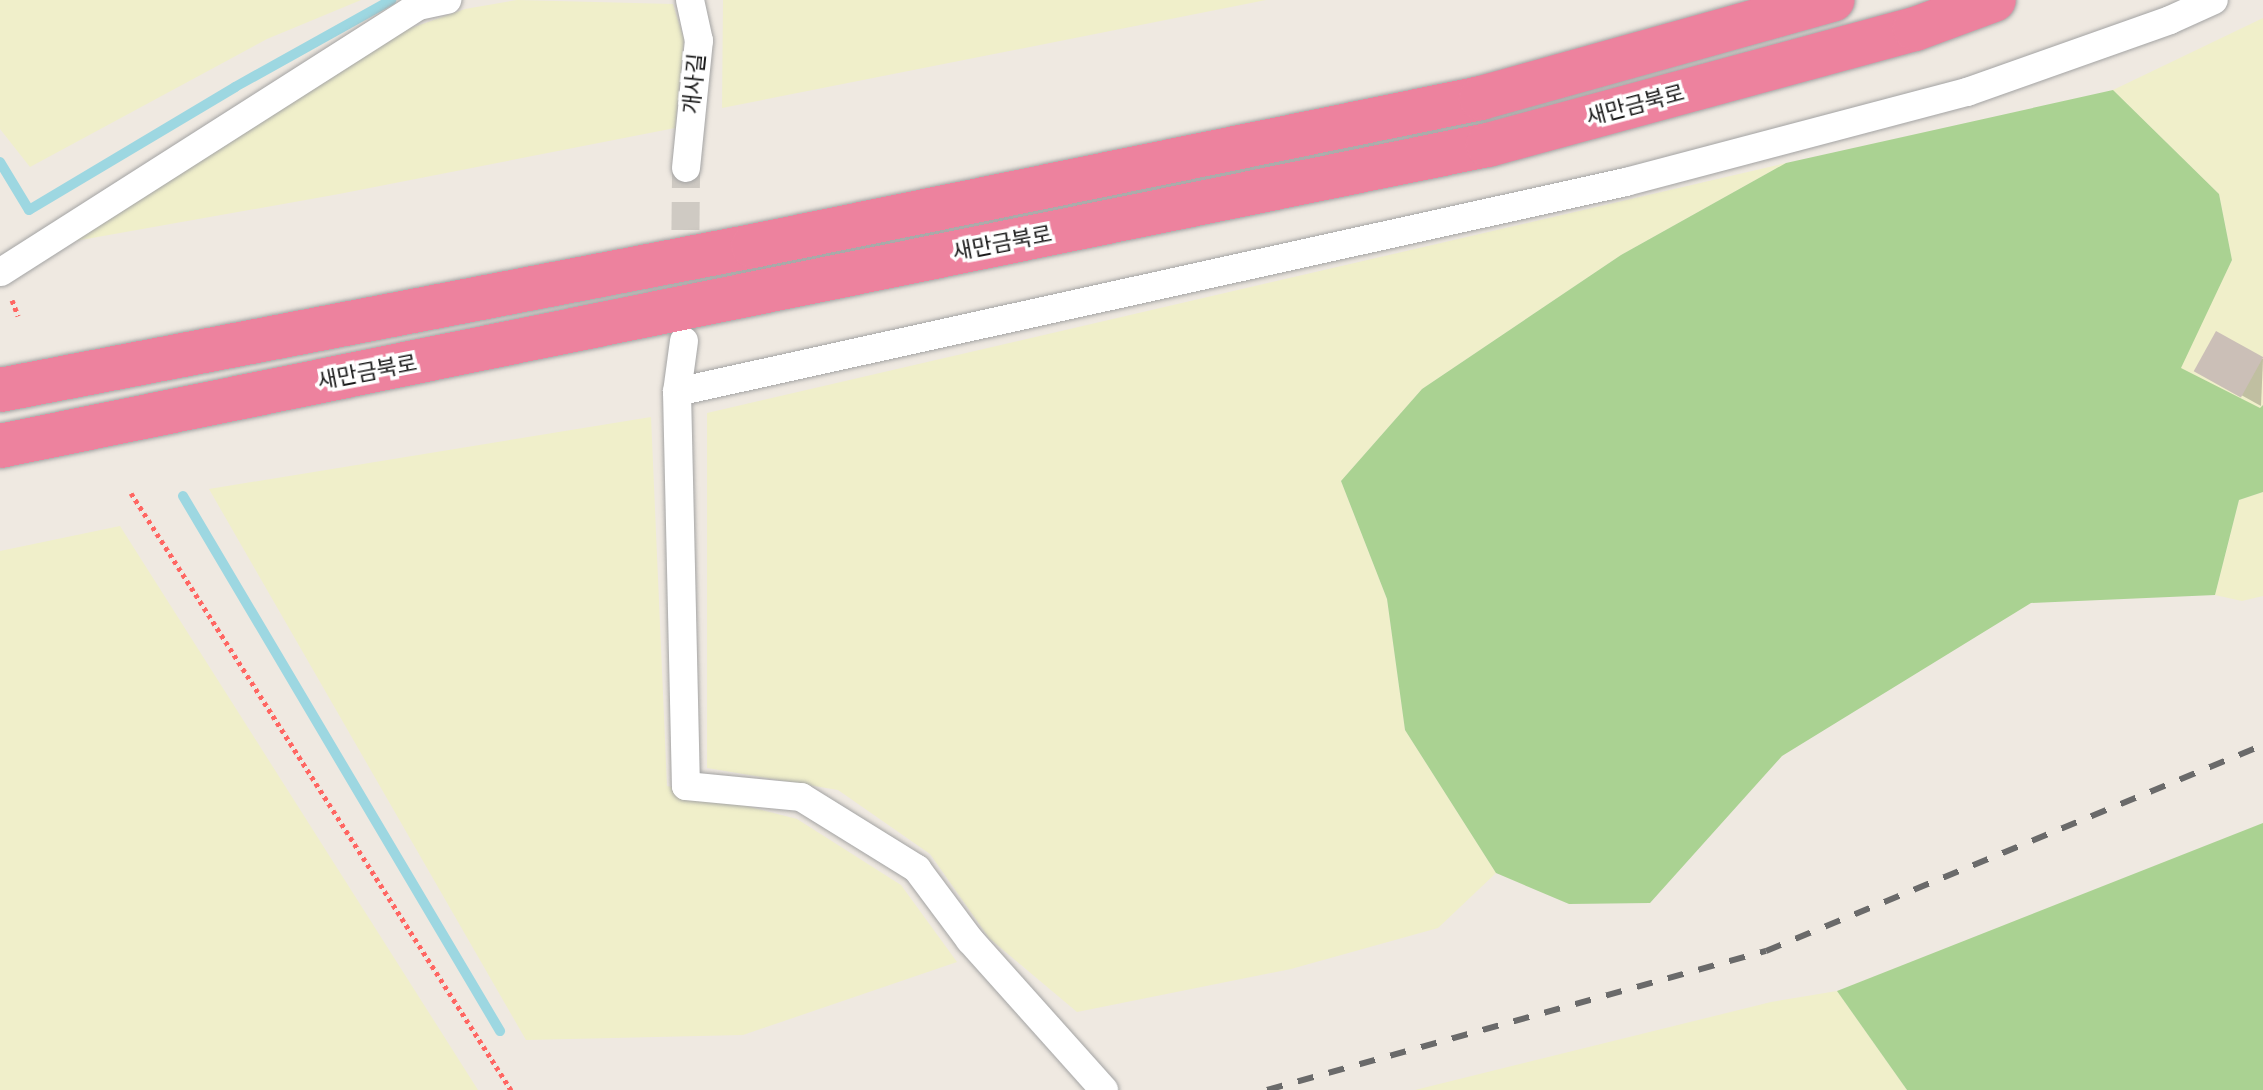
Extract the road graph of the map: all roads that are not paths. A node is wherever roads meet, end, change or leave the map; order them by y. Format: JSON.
{"nodes":[{"id":1,"x":447,"y":0,"type":"edge"},
{"id":2,"x":690,"y":0,"type":"edge"},
{"id":3,"x":1833,"y":0,"type":"edge"},
{"id":4,"x":1994,"y":0,"type":"edge"},
{"id":5,"x":2214,"y":0,"type":"edge"},
{"id":6,"x":686,"y":168,"type":"tunnel mouth"},
{"id":7,"x":1,"y":272,"type":"edge"},
{"id":8,"x":684,"y":341,"type":"dead end"},
{"id":9,"x":0,"y":390,"type":"edge"},
{"id":10,"x":677,"y":392,"type":"junction"},
{"id":11,"x":0,"y":446,"type":"edge"},
{"id":12,"x":1104,"y":1090,"type":"edge"}],
"edges":[{"from":1,"to":7,"type":"street"},
{"from":2,"to":6,"type":"street","name":"개사길"},
{"from":3,"to":9,"type":"highway","name":"새만금북로"},
{"from":4,"to":11,"type":"highway","name":"새만금북로"},
{"from":5,"to":10,"type":"street"},
{"from":8,"to":10,"type":"street"},
{"from":10,"to":12,"type":"street"}]}
